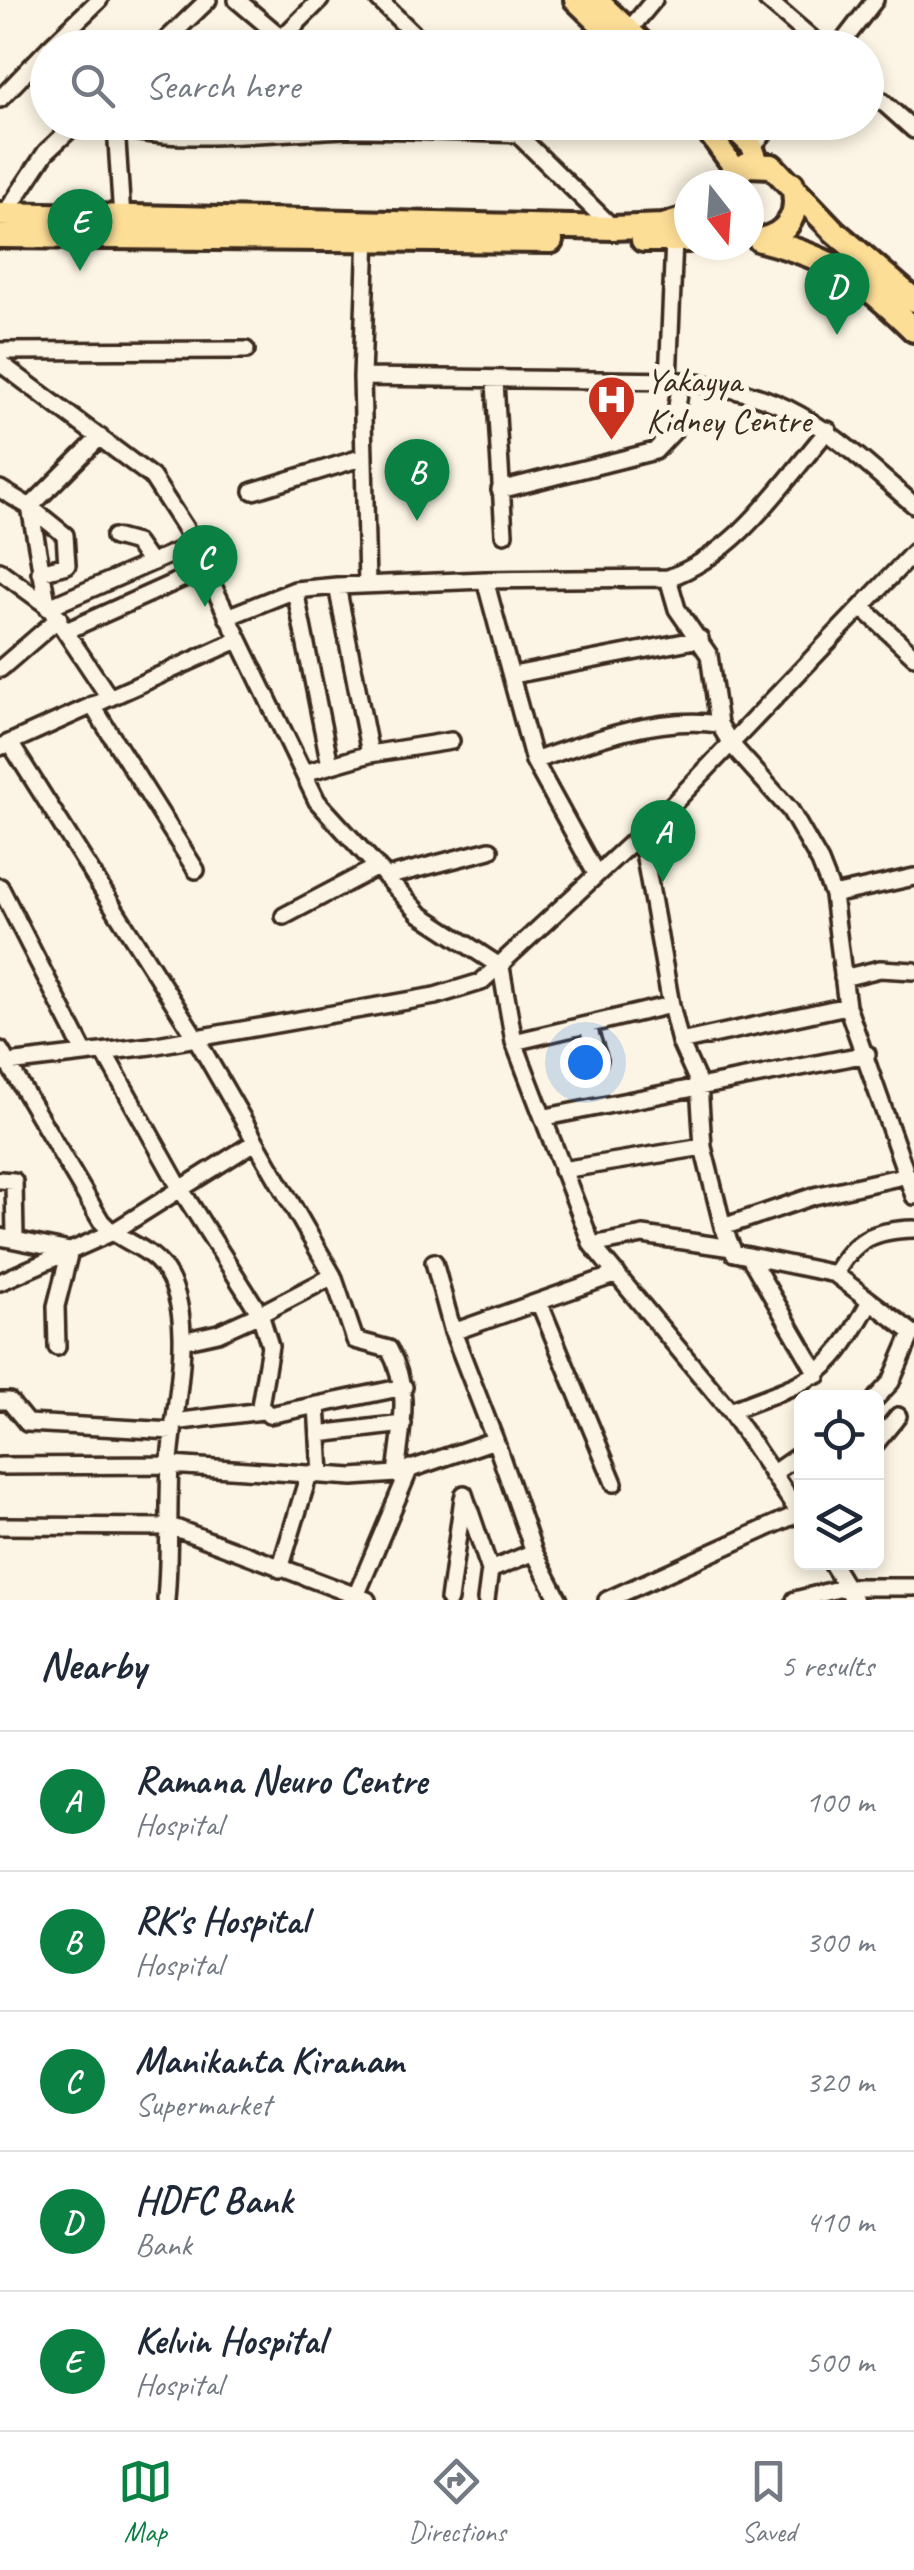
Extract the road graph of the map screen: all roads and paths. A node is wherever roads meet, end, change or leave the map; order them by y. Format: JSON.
{"nodes":[{"id":1,"x":99,"y":0,"type":"edge"},
{"id":2,"x":208,"y":0,"type":"edge"},
{"id":3,"x":237,"y":0,"type":"edge"},
{"id":4,"x":320,"y":0,"type":"edge"},
{"id":5,"x":379,"y":0,"type":"edge"},
{"id":6,"x":575,"y":0,"type":"edge"},
{"id":7,"x":597,"y":0,"type":"edge"},
{"id":8,"x":654,"y":0,"type":"edge"},
{"id":9,"x":768,"y":0,"type":"edge"},
{"id":10,"x":875,"y":0,"type":"edge"},
{"id":11,"x":67,"y":30,"type":"edge"},
{"id":12,"x":177,"y":30,"type":"edge"},
{"id":13,"x":266,"y":30,"type":"edge"},
{"id":14,"x":291,"y":30,"type":"edge"},
{"id":15,"x":410,"y":30,"type":"edge"},
{"id":16,"x":615,"y":30,"type":"edge"},
{"id":17,"x":620,"y":30,"type":"edge"},
{"id":18,"x":633,"y":30,"type":"edge"},
{"id":19,"x":802,"y":30,"type":"edge"},
{"id":20,"x":852,"y":30,"type":"edge"},
{"id":21,"x":30,"y":67,"type":"edge"},
{"id":22,"x":0,"y":98,"type":"edge"},
{"id":23,"x":884,"y":103,"type":"edge"},
{"id":24,"x":914,"y":130,"type":"edge"},
{"id":25,"x":59,"y":140,"type":"edge"},
{"id":26,"x":115,"y":140,"type":"edge"},
{"id":27,"x":523,"y":140,"type":"edge"},
{"id":28,"x":718,"y":140,"type":"edge"},
{"id":29,"x":733,"y":140,"type":"edge"},
{"id":30,"x":762,"y":140,"type":"edge"},
{"id":31,"x":742,"y":166,"type":"edge"},
{"id":32,"x":792,"y":184,"type":"junction"},
{"id":33,"x":122,"y":218,"type":"junction"},
{"id":34,"x":2,"y":221,"type":"edge"},
{"id":35,"x":674,"y":223,"type":"edge"},
{"id":36,"x":613,"y":228,"type":"junction"},
{"id":37,"x":367,"y":232,"type":"junction"},
{"id":38,"x":764,"y":237,"type":"edge"},
{"id":39,"x":674,"y":240,"type":"edge"},
{"id":40,"x":764,"y":242,"type":"edge"},
{"id":41,"x":681,"y":260,"type":"edge"},
{"id":42,"x":913,"y":298,"type":"edge"},
{"id":43,"x":914,"y":330,"type":"edge"},
{"id":44,"x":0,"y":350,"type":"edge"},
{"id":45,"x":246,"y":350,"type":"dead end"},
{"id":46,"x":0,"y":363,"type":"edge"},
{"id":47,"x":362,"y":377,"type":"junction"},
{"id":48,"x":674,"y":381,"type":"junction"},
{"id":49,"x":495,"y":382,"type":"junction"},
{"id":50,"x":828,"y":430,"type":"junction"},
{"id":51,"x":100,"y":437,"type":"junction"},
{"id":52,"x":364,"y":457,"type":"junction"},
{"id":53,"x":0,"y":489,"type":"edge"},
{"id":54,"x":500,"y":490,"type":"junction"},
{"id":55,"x":253,"y":491,"type":"dead end"},
{"id":56,"x":914,"y":505,"type":"edge"},
{"id":57,"x":30,"y":507,"type":"junction"},
{"id":58,"x":504,"y":534,"type":"dead end"},
{"id":59,"x":114,"y":537,"type":"dead end"},
{"id":60,"x":192,"y":545,"type":"junction"},
{"id":61,"x":914,"y":552,"type":"edge"},
{"id":62,"x":150,"y":562,"type":"junction"},
{"id":63,"x":204,"y":569,"type":"junction"},
{"id":64,"x":0,"y":572,"type":"edge"},
{"id":65,"x":40,"y":572,"type":"junction"},
{"id":66,"x":668,"y":578,"type":"junction"},
{"id":67,"x":485,"y":580,"type":"junction"},
{"id":68,"x":367,"y":584,"type":"junction"},
{"id":69,"x":337,"y":586,"type":"junction"},
{"id":70,"x":295,"y":590,"type":"junction"},
{"id":71,"x":862,"y":607,"type":"junction"},
{"id":72,"x":56,"y":616,"type":"junction"},
{"id":73,"x":227,"y":617,"type":"junction"},
{"id":74,"x":700,"y":639,"type":"junction"},
{"id":75,"x":238,"y":640,"type":"junction"},
{"id":76,"x":914,"y":656,"type":"edge"},
{"id":77,"x":0,"y":669,"type":"edge"},
{"id":78,"x":513,"y":675,"type":"junction"},
{"id":79,"x":109,"y":697,"type":"junction"},
{"id":80,"x":92,"y":705,"type":"junction"},
{"id":81,"x":719,"y":724,"type":"junction"},
{"id":82,"x":451,"y":741,"type":"dead end"},
{"id":83,"x":730,"y":744,"type":"junction"},
{"id":84,"x":5,"y":745,"type":"edge"},
{"id":85,"x":370,"y":754,"type":"junction"},
{"id":86,"x":534,"y":761,"type":"junction"},
{"id":87,"x":330,"y":766,"type":"junction"},
{"id":88,"x":304,"y":773,"type":"junction"},
{"id":89,"x":641,"y":835,"type":"junction"},
{"id":90,"x":490,"y":850,"type":"dead end"},
{"id":91,"x":196,"y":870,"type":"dead end"},
{"id":92,"x":382,"y":872,"type":"junction"},
{"id":93,"x":596,"y":872,"type":"junction"},
{"id":94,"x":914,"y":877,"type":"edge"},
{"id":95,"x":0,"y":887,"type":"edge"},
{"id":96,"x":833,"y":894,"type":"junction"},
{"id":97,"x":284,"y":916,"type":"dead end"},
{"id":98,"x":500,"y":967,"type":"junction"},
{"id":99,"x":914,"y":971,"type":"edge"},
{"id":100,"x":843,"y":978,"type":"junction"},
{"id":101,"x":671,"y":1005,"type":"junction"},
{"id":102,"x":847,"y":1006,"type":"junction"},
{"id":103,"x":587,"y":1025,"type":"junction"},
{"id":104,"x":196,"y":1038,"type":"junction"},
{"id":105,"x":514,"y":1042,"type":"junction"},
{"id":106,"x":680,"y":1042,"type":"junction"},
{"id":107,"x":84,"y":1052,"type":"junction"},
{"id":108,"x":104,"y":1052,"type":"junction"},
{"id":109,"x":867,"y":1054,"type":"junction"},
{"id":110,"x":3,"y":1059,"type":"edge"},
{"id":111,"x":599,"y":1060,"type":"dead end"},
{"id":112,"x":699,"y":1084,"type":"junction"},
{"id":113,"x":546,"y":1116,"type":"junction"},
{"id":114,"x":256,"y":1142,"type":"junction"},
{"id":115,"x":703,"y":1147,"type":"junction"},
{"id":116,"x":562,"y":1170,"type":"junction"},
{"id":117,"x":908,"y":1175,"type":"junction"},
{"id":118,"x":0,"y":1180,"type":"edge"},
{"id":119,"x":180,"y":1188,"type":"junction"},
{"id":120,"x":914,"y":1196,"type":"edge"},
{"id":121,"x":723,"y":1227,"type":"junction"},
{"id":122,"x":914,"y":1228,"type":"edge"},
{"id":123,"x":111,"y":1233,"type":"junction"},
{"id":124,"x":8,"y":1237,"type":"edge"},
{"id":125,"x":592,"y":1245,"type":"junction"},
{"id":126,"x":732,"y":1248,"type":"junction"},
{"id":127,"x":70,"y":1250,"type":"junction"},
{"id":128,"x":748,"y":1256,"type":"junction"},
{"id":129,"x":434,"y":1262,"type":"dead end"},
{"id":130,"x":617,"y":1274,"type":"junction"},
{"id":131,"x":834,"y":1274,"type":"junction"},
{"id":132,"x":333,"y":1276,"type":"junction"},
{"id":133,"x":0,"y":1282,"type":"edge"},
{"id":134,"x":870,"y":1301,"type":"junction"},
{"id":135,"x":539,"y":1302,"type":"junction"},
{"id":136,"x":260,"y":1314,"type":"junction"},
{"id":137,"x":453,"y":1332,"type":"junction"},
{"id":138,"x":913,"y":1333,"type":"edge"},
{"id":139,"x":182,"y":1341,"type":"junction"},
{"id":140,"x":56,"y":1347,"type":"dead end"},
{"id":141,"x":818,"y":1375,"type":"junction"},
{"id":142,"x":404,"y":1387,"type":"junction"},
{"id":143,"x":883,"y":1390,"type":"edge"},
{"id":144,"x":0,"y":1401,"type":"edge"},
{"id":145,"x":317,"y":1404,"type":"junction"},
{"id":146,"x":262,"y":1411,"type":"junction"},
{"id":147,"x":730,"y":1411,"type":"junction"},
{"id":148,"x":898,"y":1416,"type":"dead end"},
{"id":149,"x":403,"y":1424,"type":"junction"},
{"id":150,"x":174,"y":1426,"type":"junction"},
{"id":151,"x":884,"y":1433,"type":"edge"},
{"id":152,"x":319,"y":1434,"type":"junction"},
{"id":153,"x":495,"y":1440,"type":"junction"},
{"id":154,"x":794,"y":1459,"type":"edge"},
{"id":155,"x":170,"y":1465,"type":"junction"},
{"id":156,"x":0,"y":1466,"type":"edge"},
{"id":157,"x":403,"y":1471,"type":"junction"},
{"id":158,"x":315,"y":1474,"type":"junction"},
{"id":159,"x":772,"y":1474,"type":"junction"},
{"id":160,"x":614,"y":1484,"type":"dead end"},
{"id":161,"x":794,"y":1504,"type":"edge"},
{"id":162,"x":794,"y":1517,"type":"edge"},
{"id":163,"x":0,"y":1526,"type":"edge"},
{"id":164,"x":173,"y":1527,"type":"junction"},
{"id":165,"x":534,"y":1552,"type":"junction"},
{"id":166,"x":280,"y":1569,"type":"junction"},
{"id":167,"x":490,"y":1570,"type":"junction"},
{"id":168,"x":836,"y":1570,"type":"edge"},
{"id":169,"x":914,"y":1586,"type":"edge"},
{"id":170,"x":850,"y":1593,"type":"edge"},
{"id":171,"x":625,"y":1597,"type":"edge"},
{"id":172,"x":355,"y":1598,"type":"edge"},
{"id":173,"x":166,"y":1600,"type":"edge"},
{"id":174,"x":449,"y":1600,"type":"edge"},
{"id":175,"x":486,"y":1600,"type":"edge"},
{"id":176,"x":558,"y":1600,"type":"edge"},
{"id":177,"x":607,"y":1600,"type":"edge"},
{"id":178,"x":795,"y":1600,"type":"edge"}],
"edges":[{"from":1,"to":11,"type":"street"},
{"from":2,"to":12,"type":"street"},
{"from":3,"to":13,"type":"street"},
{"from":4,"to":14,"type":"street"},
{"from":5,"to":15,"type":"street"},
{"from":6,"to":16,"type":"main road"},
{"from":7,"to":17,"type":"main road"},
{"from":8,"to":18,"type":"street"},
{"from":9,"to":19,"type":"street"},
{"from":10,"to":20,"type":"street"},
{"from":21,"to":22,"type":"street"},
{"from":23,"to":24,"type":"street"},
{"from":25,"to":34,"type":"street"},
{"from":26,"to":33,"type":"street"},
{"from":27,"to":36,"type":"street"},
{"from":28,"to":31,"type":"main road"},
{"from":29,"to":31,"type":"main road"},
{"from":30,"to":31,"type":"street"},
{"from":31,"to":32,"type":"highway"},
{"from":32,"to":38,"type":"highway"},
{"from":32,"to":42,"type":"highway"},
{"from":33,"to":34,"type":"highway"},
{"from":33,"to":37,"type":"highway"},
{"from":34,"to":37,"type":"highway"},
{"from":35,"to":36,"type":"highway"},
{"from":36,"to":37,"type":"highway"},
{"from":37,"to":39,"type":"highway"},
{"from":37,"to":47,"type":"street"},
{"from":40,"to":43,"type":"highway"},
{"from":41,"to":48,"type":"street"},
{"from":44,"to":45,"type":"street"},
{"from":46,"to":51,"type":"street"},
{"from":47,"to":49,"type":"street"},
{"from":47,"to":52,"type":"street"},
{"from":48,"to":49,"type":"street"},
{"from":48,"to":50,"type":"street"},
{"from":48,"to":54,"type":"street"},
{"from":49,"to":54,"type":"street"},
{"from":50,"to":56,"type":"street"},
{"from":50,"to":66,"type":"street"},
{"from":51,"to":57,"type":"street"},
{"from":51,"to":60,"type":"street"},
{"from":52,"to":55,"type":"street"},
{"from":52,"to":68,"type":"street"},
{"from":53,"to":57,"type":"street"},
{"from":54,"to":58,"type":"street"},
{"from":57,"to":65,"type":"street"},
{"from":57,"to":65,"type":"street"},
{"from":59,"to":62,"type":"street"},
{"from":60,"to":62,"type":"street"},
{"from":60,"to":63,"type":"street"},
{"from":61,"to":71,"type":"street"},
{"from":62,"to":72,"type":"street"},
{"from":63,"to":72,"type":"street"},
{"from":63,"to":73,"type":"street"},
{"from":64,"to":72,"type":"street"},
{"from":65,"to":72,"type":"street"},
{"from":66,"to":67,"type":"street"},
{"from":66,"to":74,"type":"street"},
{"from":67,"to":68,"type":"street"},
{"from":67,"to":78,"type":"street"},
{"from":68,"to":69,"type":"street"},
{"from":69,"to":70,"type":"street"},
{"from":69,"to":85,"type":"street"},
{"from":70,"to":73,"type":"street"},
{"from":70,"to":87,"type":"street"},
{"from":71,"to":76,"type":"street"},
{"from":71,"to":83,"type":"street"},
{"from":72,"to":77,"type":"street"},
{"from":72,"to":79,"type":"street"},
{"from":73,"to":75,"type":"street"},
{"from":74,"to":78,"type":"street"},
{"from":74,"to":81,"type":"street"},
{"from":75,"to":79,"type":"street"},
{"from":75,"to":88,"type":"street"},
{"from":78,"to":86,"type":"street"},
{"from":79,"to":80,"type":"street"},
{"from":80,"to":84,"type":"street"},
{"from":80,"to":91,"type":"street"},
{"from":81,"to":83,"type":"street"},
{"from":81,"to":86,"type":"street"},
{"from":82,"to":85,"type":"street"},
{"from":83,"to":89,"type":"street"},
{"from":83,"to":96,"type":"street"},
{"from":84,"to":104,"type":"street"},
{"from":85,"to":87,"type":"street"},
{"from":86,"to":93,"type":"street"},
{"from":87,"to":88,"type":"street"},
{"from":88,"to":92,"type":"street"},
{"from":89,"to":93,"type":"street"},
{"from":89,"to":101,"type":"street"},
{"from":90,"to":92,"type":"street"},
{"from":92,"to":97,"type":"street"},
{"from":92,"to":98,"type":"street"},
{"from":93,"to":98,"type":"street"},
{"from":94,"to":96,"type":"street"},
{"from":95,"to":107,"type":"street"},
{"from":96,"to":100,"type":"street"},
{"from":98,"to":104,"type":"street"},
{"from":98,"to":105,"type":"street"},
{"from":99,"to":100,"type":"street"},
{"from":100,"to":102,"type":"street"},
{"from":101,"to":103,"type":"street"},
{"from":101,"to":106,"type":"street"},
{"from":102,"to":106,"type":"street"},
{"from":102,"to":109,"type":"street"},
{"from":103,"to":105,"type":"street"},
{"from":103,"to":111,"type":"street"},
{"from":104,"to":108,"type":"street"},
{"from":104,"to":114,"type":"street"},
{"from":105,"to":113,"type":"street"},
{"from":106,"to":112,"type":"street"},
{"from":107,"to":108,"type":"street"},
{"from":107,"to":110,"type":"street"},
{"from":108,"to":119,"type":"street"},
{"from":109,"to":112,"type":"street"},
{"from":109,"to":117,"type":"street"},
{"from":110,"to":123,"type":"street"},
{"from":112,"to":113,"type":"street"},
{"from":112,"to":115,"type":"street"},
{"from":113,"to":116,"type":"street"},
{"from":114,"to":119,"type":"street"},
{"from":114,"to":132,"type":"street"},
{"from":115,"to":116,"type":"street"},
{"from":115,"to":121,"type":"street"},
{"from":116,"to":125,"type":"street"},
{"from":117,"to":120,"type":"street"},
{"from":117,"to":121,"type":"street"},
{"from":118,"to":124,"type":"street"},
{"from":119,"to":123,"type":"street"},
{"from":119,"to":136,"type":"street"},
{"from":121,"to":126,"type":"street"},
{"from":122,"to":131,"type":"street"},
{"from":123,"to":127,"type":"street"},
{"from":123,"to":139,"type":"street"},
{"from":124,"to":127,"type":"street"},
{"from":125,"to":126,"type":"street"},
{"from":125,"to":130,"type":"street"},
{"from":126,"to":128,"type":"street"},
{"from":127,"to":133,"type":"street"},
{"from":127,"to":140,"type":"street"},
{"from":128,"to":131,"type":"street"},
{"from":128,"to":141,"type":"street"},
{"from":129,"to":137,"type":"street"},
{"from":130,"to":135,"type":"street"},
{"from":130,"to":147,"type":"street"},
{"from":131,"to":134,"type":"street"},
{"from":132,"to":136,"type":"street"},
{"from":132,"to":142,"type":"street"},
{"from":134,"to":138,"type":"street"},
{"from":134,"to":141,"type":"street"},
{"from":135,"to":137,"type":"street"},
{"from":135,"to":160,"type":"street"},
{"from":136,"to":139,"type":"street"},
{"from":136,"to":146,"type":"street"},
{"from":137,"to":153,"type":"street"},
{"from":138,"to":143,"type":"street"},
{"from":139,"to":150,"type":"street"},
{"from":141,"to":147,"type":"street"},
{"from":142,"to":145,"type":"street"},
{"from":142,"to":149,"type":"street"},
{"from":144,"to":150,"type":"street"},
{"from":145,"to":146,"type":"street"},
{"from":145,"to":152,"type":"street"},
{"from":146,"to":150,"type":"street"},
{"from":147,"to":159,"type":"street"},
{"from":148,"to":151,"type":"street"},
{"from":149,"to":152,"type":"street"},
{"from":149,"to":157,"type":"street"},
{"from":150,"to":155,"type":"street"},
{"from":152,"to":158,"type":"street"},
{"from":153,"to":157,"type":"street"},
{"from":153,"to":165,"type":"street"},
{"from":154,"to":159,"type":"street"},
{"from":155,"to":156,"type":"street"},
{"from":155,"to":158,"type":"street"},
{"from":155,"to":164,"type":"street"},
{"from":157,"to":158,"type":"street"},
{"from":157,"to":172,"type":"street"},
{"from":158,"to":166,"type":"street"},
{"from":159,"to":161,"type":"street"},
{"from":162,"to":171,"type":"street"},
{"from":163,"to":164,"type":"street"},
{"from":164,"to":166,"type":"street"},
{"from":164,"to":173,"type":"street"},
{"from":165,"to":167,"type":"street"},
{"from":165,"to":176,"type":"street"},
{"from":166,"to":172,"type":"street"},
{"from":167,"to":174,"type":"street"},
{"from":167,"to":175,"type":"street"},
{"from":168,"to":170,"type":"street"},
{"from":169,"to":170,"type":"street"},
{"from":170,"to":178,"type":"street"},
{"from":171,"to":177,"type":"street"}]}
